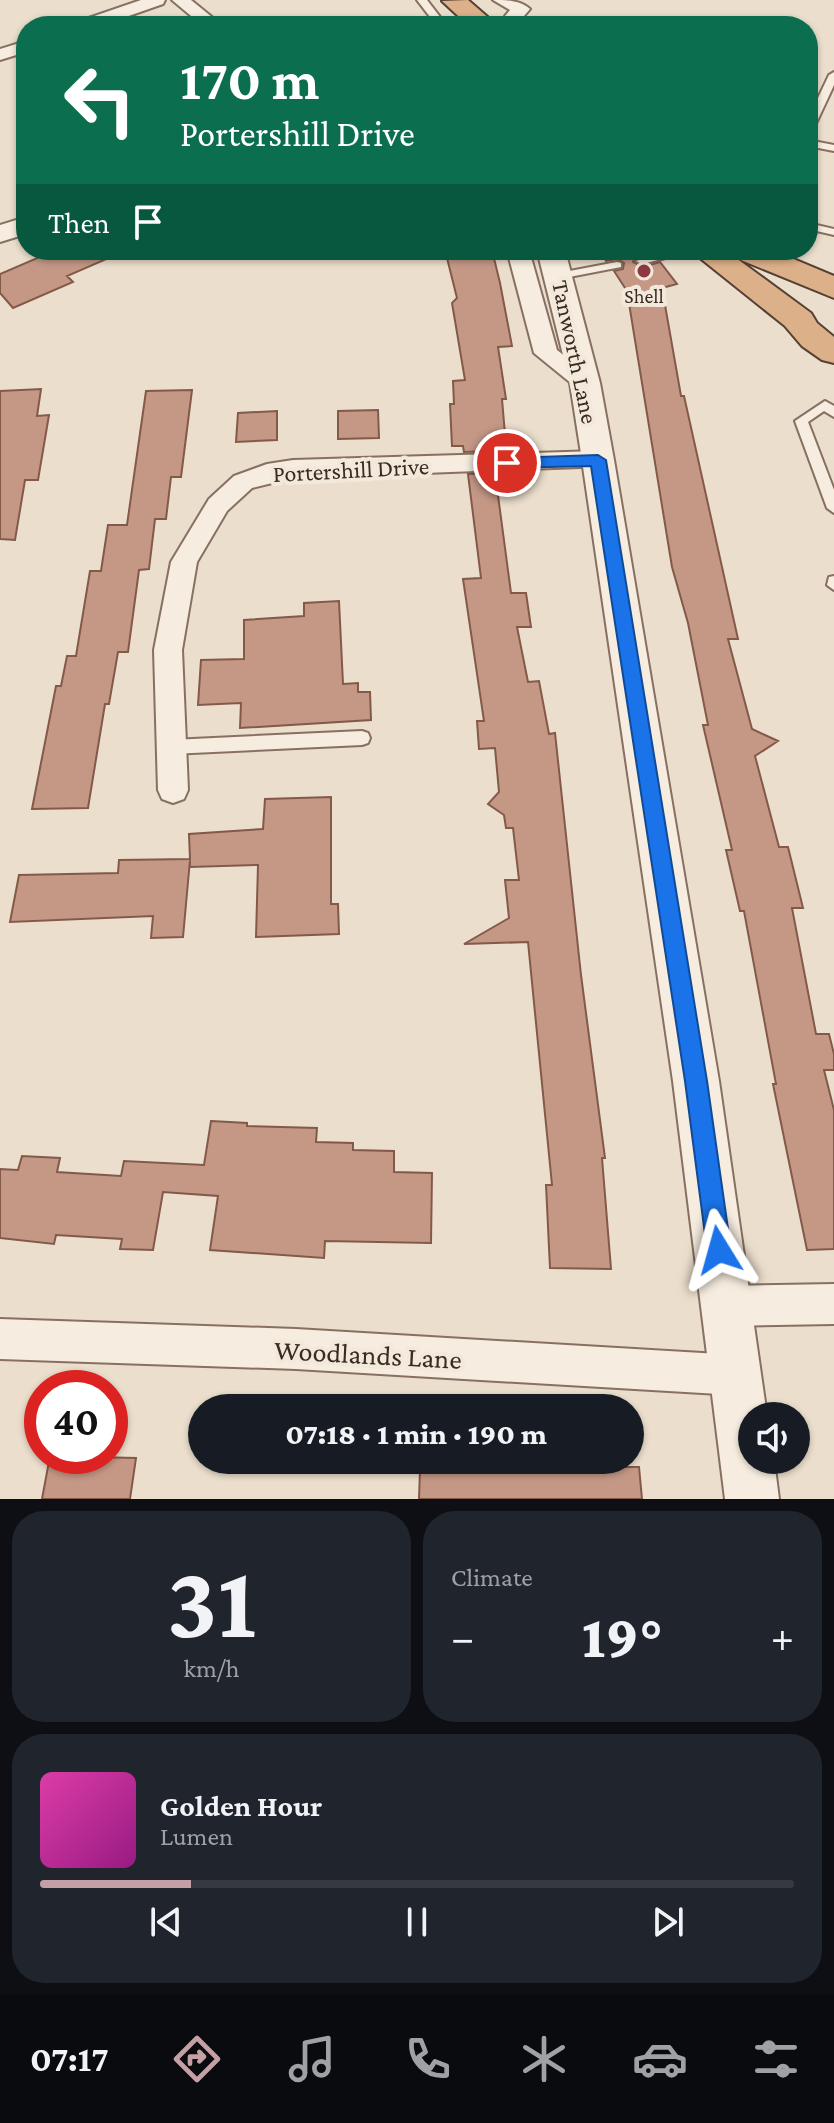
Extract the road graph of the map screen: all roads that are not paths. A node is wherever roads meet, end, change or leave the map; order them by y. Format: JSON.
{"nodes":[{"id":1,"x":157,"y":0,"type":"edge"},
{"id":2,"x":180,"y":0,"type":"edge"},
{"id":3,"x":422,"y":0,"type":"edge"},
{"id":4,"x":454,"y":0,"type":"edge"},
{"id":5,"x":501,"y":0,"type":"edge"},
{"id":6,"x":538,"y":3,"type":"dead end"},
{"id":7,"x":111,"y":16,"type":"edge"},
{"id":8,"x":201,"y":16,"type":"edge"},
{"id":9,"x":434,"y":16,"type":"edge"},
{"id":10,"x":473,"y":16,"type":"edge"},
{"id":11,"x":521,"y":16,"type":"edge"},
{"id":12,"x":523,"y":16,"type":"edge"},
{"id":13,"x":834,"y":75,"type":"edge"},
{"id":14,"x":818,"y":108,"type":"edge"},
{"id":15,"x":521,"y":260,"type":"edge"},
{"id":16,"x":646,"y":260,"type":"edge"},
{"id":17,"x":719,"y":260,"type":"edge"},
{"id":18,"x":767,"y":260,"type":"edge"},
{"id":19,"x":642,"y":261,"type":"dead end"},
{"id":20,"x":555,"y":263,"type":"edge"},
{"id":21,"x":617,"y":265,"type":"dead end"},
{"id":22,"x":834,"y":291,"type":"edge"},
{"id":23,"x":799,"y":320,"type":"junction"},
{"id":24,"x":834,"y":352,"type":"edge"},
{"id":25,"x":585,"y":383,"type":"junction"},
{"id":26,"x":834,"y":413,"type":"edge"},
{"id":27,"x":598,"y":460,"type":"junction"},
{"id":28,"x":834,"y":508,"type":"edge"},
{"id":29,"x":362,"y":738,"type":"dead end"},
{"id":30,"x":171,"y":747,"type":"junction"},
{"id":31,"x":173,"y":790,"type":"dead end"},
{"id":32,"x":834,"y":1304,"type":"edge"},
{"id":33,"x":726,"y":1306,"type":"junction"},
{"id":34,"x":0,"y":1339,"type":"edge"},
{"id":35,"x":736,"y":1375,"type":"junction"},
{"id":36,"x":752,"y":1499,"type":"edge"}],
"edges":[{"from":1,"to":7,"type":"street"},
{"from":2,"to":8,"type":"street"},
{"from":3,"to":9,"type":"lane"},
{"from":4,"to":10,"type":"highway"},
{"from":5,"to":11,"type":"street"},
{"from":6,"to":12,"type":"street"},
{"from":13,"to":14,"type":"lane"},
{"from":15,"to":25,"type":"street"},
{"from":16,"to":19,"type":"lane"},
{"from":17,"to":23,"type":"highway"},
{"from":18,"to":22,"type":"highway"},
{"from":20,"to":21,"type":"lane"},
{"from":20,"to":25,"type":"street","name":"Tanworth Lane"},
{"from":22,"to":23,"type":"highway"},
{"from":23,"to":24,"type":"highway"},
{"from":25,"to":27,"type":"street","name":"Tanworth Lane"},
{"from":26,"to":28,"type":"lane"},
{"from":27,"to":30,"type":"street","name":"Portershill Drive"},
{"from":27,"to":33,"type":"street","name":"Tanworth Lane"},
{"from":29,"to":30,"type":"lane"},
{"from":30,"to":31,"type":"street","name":"Portershill Drive"},
{"from":32,"to":33,"type":"street"},
{"from":33,"to":35,"type":"street","name":"Tanworth Lane"},
{"from":34,"to":35,"type":"street","name":"Woodlands Lane"},
{"from":35,"to":36,"type":"street","name":"Tanworth Lane"}]}
